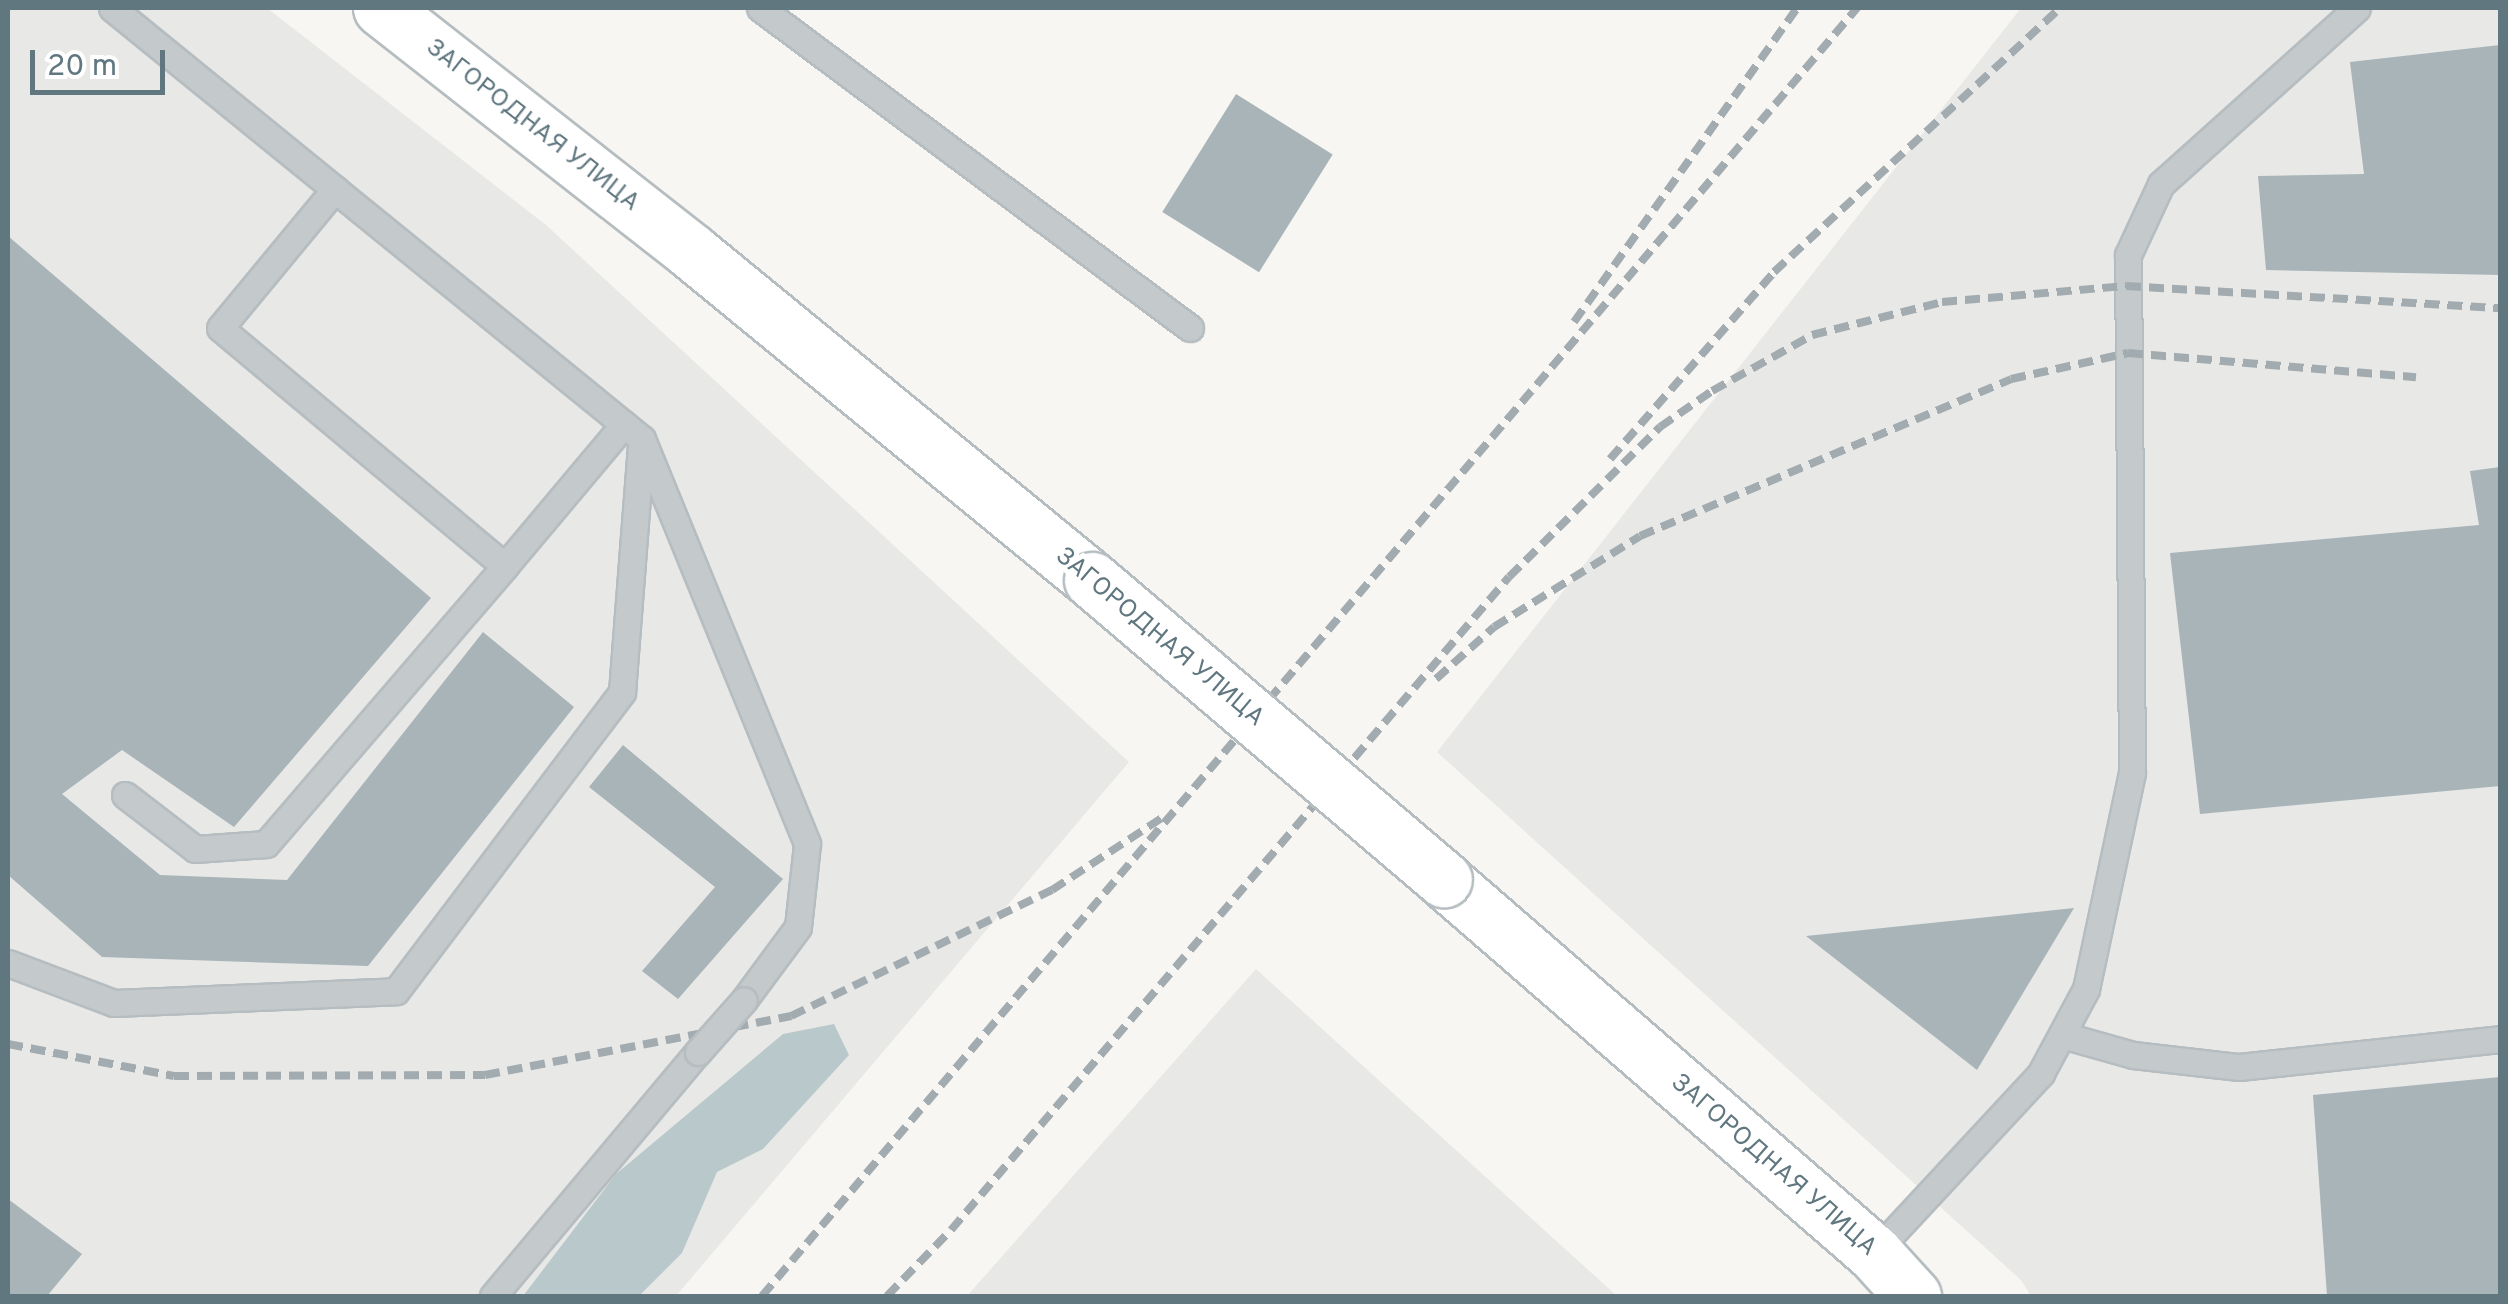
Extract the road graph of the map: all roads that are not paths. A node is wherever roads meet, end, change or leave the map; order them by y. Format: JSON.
{"nodes":[{"id":1,"x":112,"y":8,"type":"edge"},
{"id":2,"x":381,"y":8,"type":"edge"},
{"id":3,"x":760,"y":8,"type":"edge"},
{"id":4,"x":2357,"y":8,"type":"edge"},
{"id":5,"x":335,"y":189,"type":"junction"},
{"id":6,"x":1190,"y":328,"type":"dead end"},
{"id":7,"x":633,"y":432,"type":"junction"},
{"id":8,"x":505,"y":566,"type":"junction"},
{"id":9,"x":125,"y":795,"type":"dead end"},
{"id":10,"x":8,"y":963,"type":"edge"},
{"id":11,"x":2062,"y":1035,"type":"junction"},
{"id":12,"x":2500,"y":1039,"type":"edge"},
{"id":13,"x":1874,"y":1253,"type":"junction"},
{"id":14,"x":493,"y":1296,"type":"edge"},
{"id":15,"x":1913,"y":1296,"type":"edge"}],
"edges":[{"from":1,"to":5,"type":"lane"},
{"from":2,"to":13,"type":"main road","name":"ЗАГОРОДНАЯ УЛИЦА","bridge":true},
{"from":3,"to":6,"type":"lane"},
{"from":4,"to":11,"type":"lane"},
{"from":5,"to":7,"type":"lane"},
{"from":5,"to":8,"type":"lane"},
{"from":7,"to":8,"type":"lane"},
{"from":7,"to":10,"type":"lane"},
{"from":7,"to":14,"type":"lane","bridge":true},
{"from":8,"to":9,"type":"lane"},
{"from":11,"to":12,"type":"lane"},
{"from":11,"to":13,"type":"lane"},
{"from":13,"to":15,"type":"main road","name":"ЗАГОРОДНАЯ УЛИЦА"}]}
